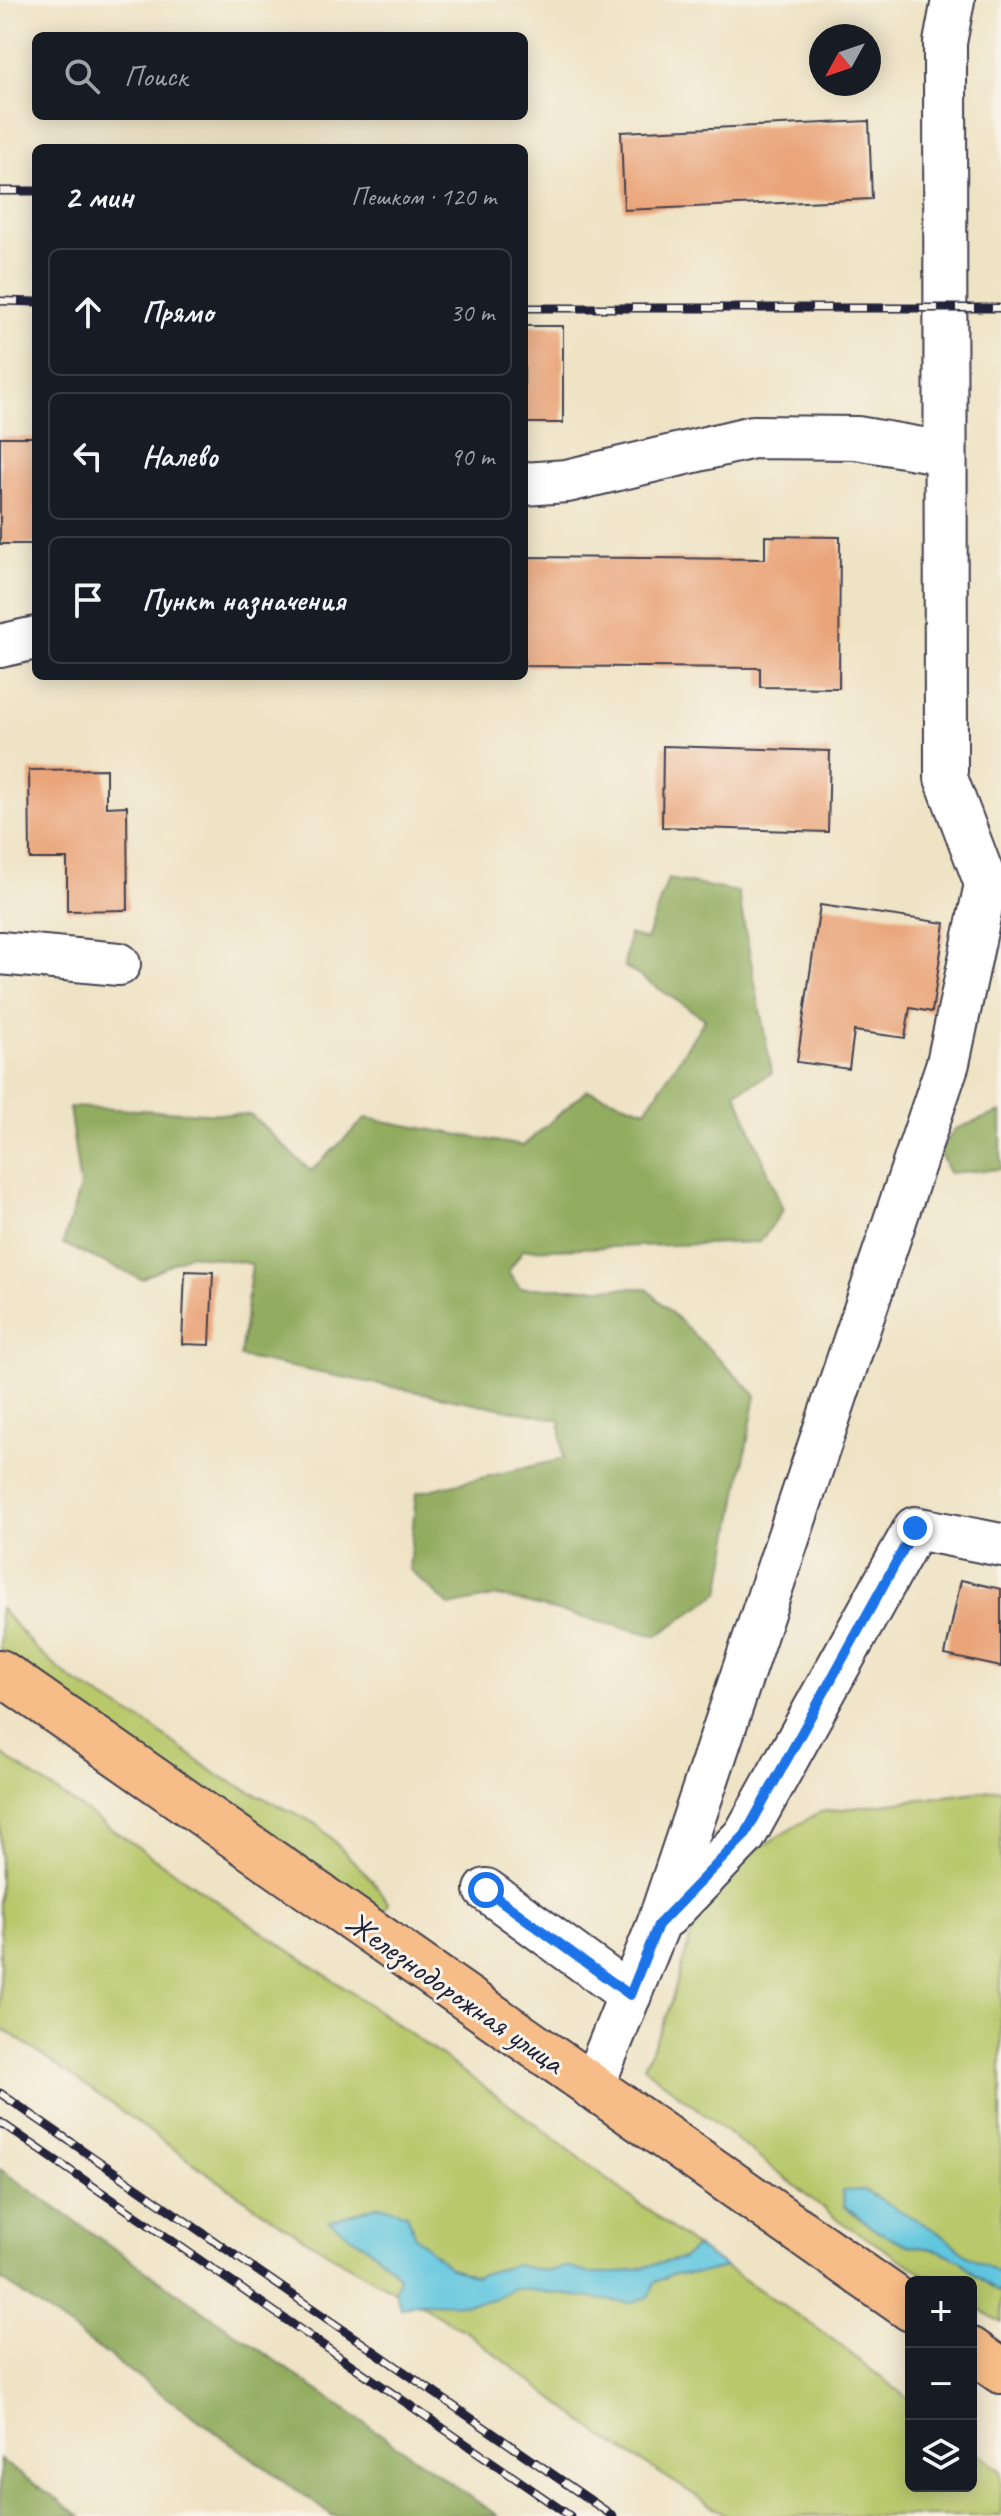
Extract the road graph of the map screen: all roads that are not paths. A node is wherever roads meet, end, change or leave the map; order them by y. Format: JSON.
{"nodes":[{"id":1,"x":953,"y":0,"type":"edge"},
{"id":2,"x":945,"y":453,"type":"junction"},
{"id":3,"x":528,"y":484,"type":"edge"},
{"id":4,"x":32,"y":639,"type":"edge"},
{"id":5,"x":0,"y":646,"type":"edge"},
{"id":6,"x":994,"y":885,"type":"edge"},
{"id":7,"x":0,"y":953,"type":"edge"},
{"id":8,"x":119,"y":964,"type":"dead end"},
{"id":9,"x":1001,"y":1545,"type":"edge"},
{"id":10,"x":0,"y":1672,"type":"edge"},
{"id":11,"x":486,"y":1890,"type":"dead end"},
{"id":12,"x":658,"y":1925,"type":"junction"},
{"id":13,"x":630,"y":1995,"type":"junction"},
{"id":14,"x":592,"y":2088,"type":"junction"},
{"id":15,"x":905,"y":2305,"type":"edge"},
{"id":16,"x":977,"y":2354,"type":"edge"},
{"id":17,"x":1001,"y":2371,"type":"edge"}],
"edges":[{"from":1,"to":2,"type":"street"},
{"from":2,"to":3,"type":"street"},
{"from":2,"to":6,"type":"street"},
{"from":4,"to":5,"type":"street"},
{"from":6,"to":12,"type":"street"},
{"from":7,"to":8,"type":"street"},
{"from":9,"to":12,"type":"street"},
{"from":10,"to":14,"type":"main road","name":"Железнодорожная улица"},
{"from":11,"to":13,"type":"street"},
{"from":12,"to":13,"type":"street"},
{"from":13,"to":14,"type":"street"},
{"from":14,"to":15,"type":"main road","name":"Железнодорожная улица"},
{"from":16,"to":17,"type":"main road"}]}
